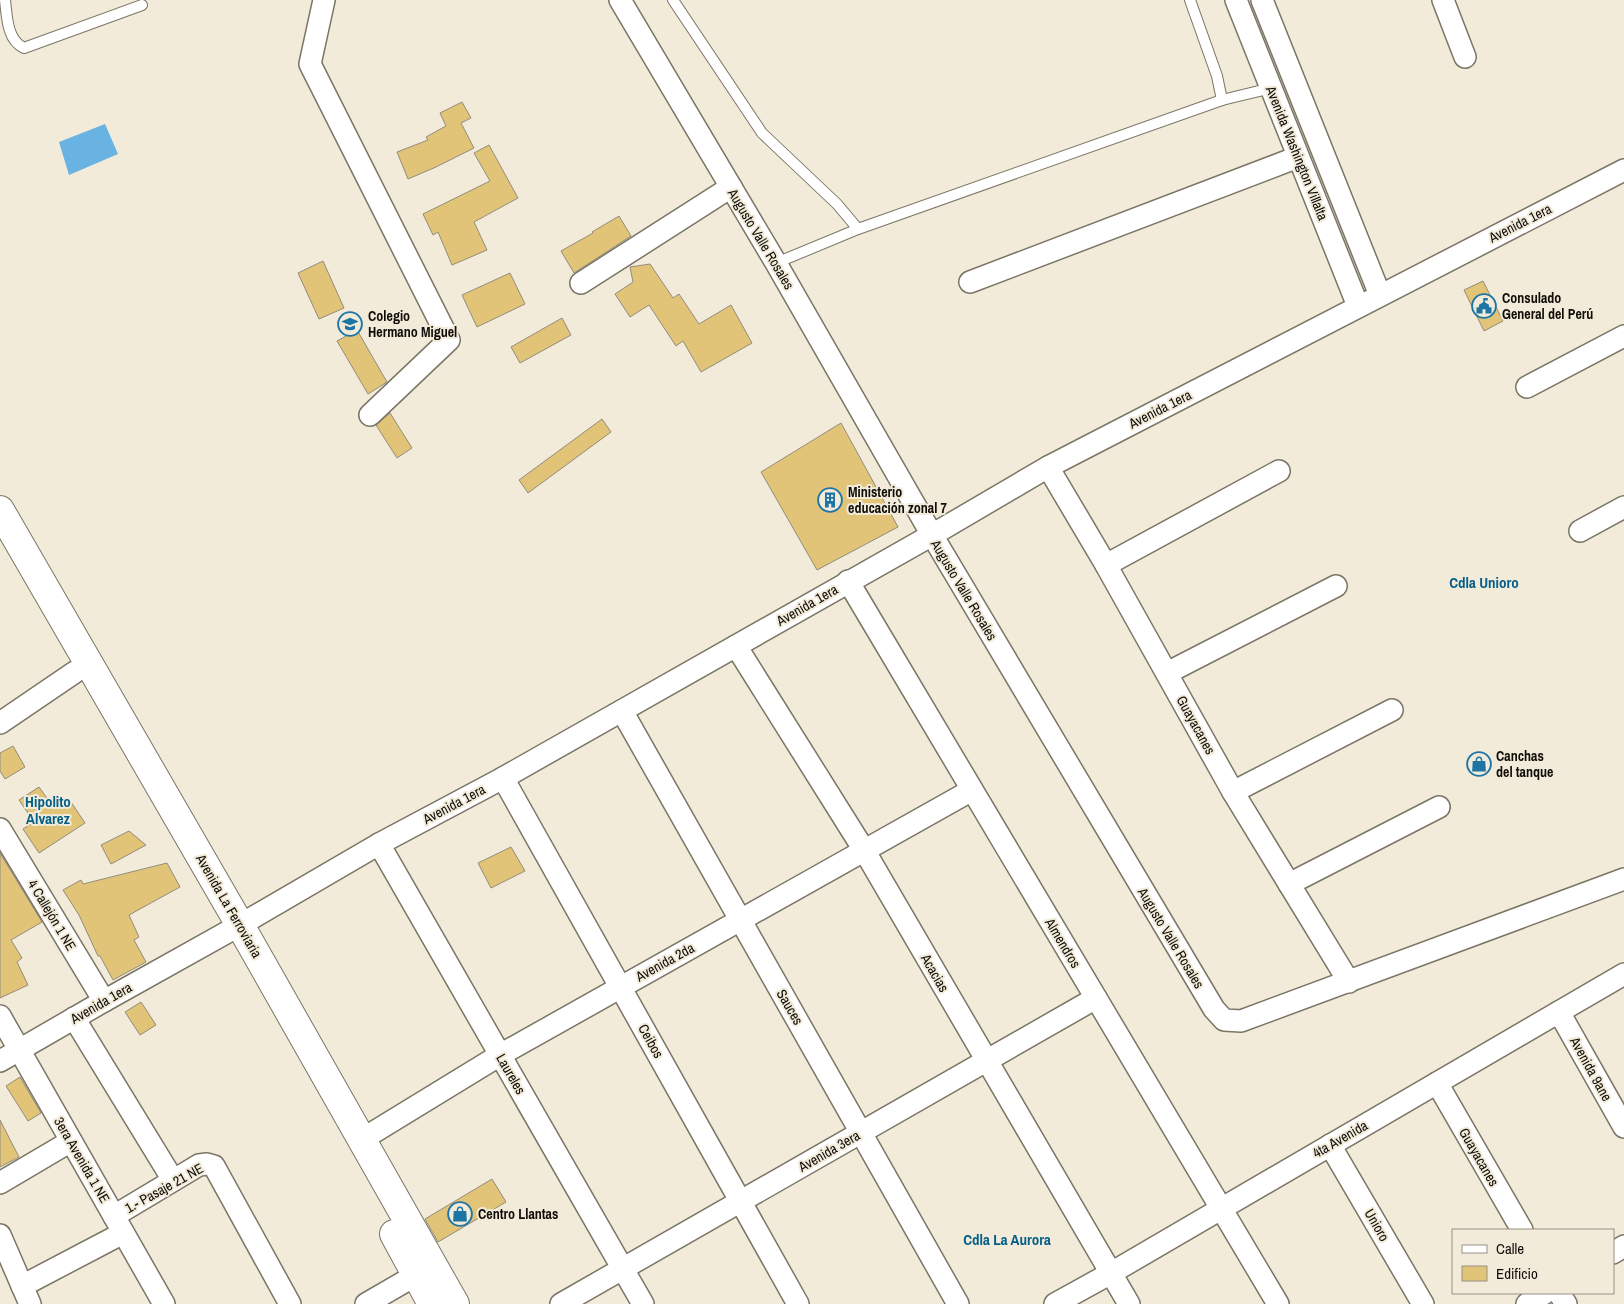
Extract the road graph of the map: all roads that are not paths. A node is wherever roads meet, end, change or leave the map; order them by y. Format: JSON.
{"nodes":[{"id":1,"x":4,"y":0,"type":"edge"},
{"id":2,"x":324,"y":0,"type":"edge"},
{"id":3,"x":620,"y":0,"type":"edge"},
{"id":4,"x":673,"y":0,"type":"edge"},
{"id":5,"x":1190,"y":0,"type":"edge"},
{"id":6,"x":1236,"y":0,"type":"edge"},
{"id":7,"x":1262,"y":0,"type":"edge"},
{"id":8,"x":1443,"y":0,"type":"edge"},
{"id":9,"x":142,"y":5,"type":"dead end"},
{"id":10,"x":1465,"y":56,"type":"dead end"},
{"id":11,"x":1271,"y":88,"type":"junction"},
{"id":12,"x":1222,"y":100,"type":"junction"},
{"id":13,"x":1298,"y":157,"type":"junction"},
{"id":14,"x":1624,"y":170,"type":"edge"},
{"id":15,"x":731,"y":188,"type":"junction"},
{"id":16,"x":858,"y":228,"type":"junction"},
{"id":17,"x":776,"y":263,"type":"junction"},
{"id":18,"x":970,"y":282,"type":"dead end"},
{"id":19,"x":581,"y":284,"type":"dead end"},
{"id":20,"x":1380,"y":295,"type":"junction"},
{"id":21,"x":1358,"y":306,"type":"junction"},
{"id":22,"x":1624,"y":336,"type":"edge"},
{"id":23,"x":1527,"y":387,"type":"dead end"},
{"id":24,"x":370,"y":415,"type":"dead end"},
{"id":25,"x":1048,"y":467,"type":"junction"},
{"id":26,"x":1279,"y":471,"type":"dead end"},
{"id":27,"x":1624,"y":507,"type":"edge"},
{"id":28,"x":0,"y":510,"type":"edge"},
{"id":29,"x":1580,"y":531,"type":"dead end"},
{"id":30,"x":932,"y":535,"type":"junction"},
{"id":31,"x":0,"y":539,"type":"edge"},
{"id":32,"x":1106,"y":565,"type":"junction"},
{"id":33,"x":848,"y":582,"type":"junction"},
{"id":34,"x":1336,"y":586,"type":"dead end"},
{"id":35,"x":736,"y":646,"type":"junction"},
{"id":36,"x":75,"y":672,"type":"junction"},
{"id":37,"x":1167,"y":673,"type":"junction"},
{"id":38,"x":1392,"y":710,"type":"dead end"},
{"id":39,"x":622,"y":711,"type":"junction"},
{"id":40,"x":0,"y":723,"type":"edge"},
{"id":41,"x":503,"y":778,"type":"junction"},
{"id":42,"x":972,"y":790,"type":"junction"},
{"id":43,"x":1233,"y":792,"type":"junction"},
{"id":44,"x":1438,"y":807,"type":"dead end"},
{"id":45,"x":0,"y":829,"type":"edge"},
{"id":46,"x":379,"y":844,"type":"junction"},
{"id":47,"x":864,"y":850,"type":"junction"},
{"id":48,"x":1624,"y":879,"type":"edge"},
{"id":49,"x":1289,"y":884,"type":"junction"},
{"id":50,"x":741,"y":920,"type":"junction"},
{"id":51,"x":234,"y":928,"type":"junction"},
{"id":52,"x":1624,"y":974,"type":"edge"},
{"id":53,"x":1348,"y":982,"type":"junction"},
{"id":54,"x":621,"y":987,"type":"junction"},
{"id":55,"x":1096,"y":998,"type":"junction"},
{"id":56,"x":104,"y":1001,"type":"junction"},
{"id":57,"x":1559,"y":1012,"type":"junction"},
{"id":58,"x":0,"y":1016,"type":"edge"},
{"id":59,"x":74,"y":1018,"type":"junction"},
{"id":60,"x":19,"y":1050,"type":"junction"},
{"id":61,"x":500,"y":1055,"type":"junction"},
{"id":62,"x":0,"y":1061,"type":"edge"},
{"id":63,"x":986,"y":1061,"type":"junction"},
{"id":64,"x":1437,"y":1083,"type":"junction"},
{"id":65,"x":1624,"y":1127,"type":"edge"},
{"id":66,"x":861,"y":1132,"type":"junction"},
{"id":67,"x":361,"y":1140,"type":"junction"},
{"id":68,"x":71,"y":1141,"type":"junction"},
{"id":69,"x":1330,"y":1145,"type":"junction"},
{"id":70,"x":173,"y":1180,"type":"junction"},
{"id":71,"x":0,"y":1183,"type":"edge"},
{"id":72,"x":742,"y":1201,"type":"junction"},
{"id":73,"x":1222,"y":1209,"type":"junction"},
{"id":74,"x":118,"y":1224,"type":"junction"},
{"id":75,"x":1521,"y":1229,"type":"edge"},
{"id":76,"x":0,"y":1235,"type":"edge"},
{"id":77,"x":623,"y":1268,"type":"junction"},
{"id":78,"x":1111,"y":1273,"type":"junction"},
{"id":79,"x":416,"y":1275,"type":"junction"},
{"id":80,"x":1543,"y":1294,"type":"edge"},
{"id":81,"x":26,"y":1295,"type":"edge"},
{"id":82,"x":164,"y":1304,"type":"edge"},
{"id":83,"x":290,"y":1304,"type":"edge"},
{"id":84,"x":366,"y":1304,"type":"edge"},
{"id":85,"x":432,"y":1304,"type":"edge"},
{"id":86,"x":455,"y":1304,"type":"edge"},
{"id":87,"x":561,"y":1304,"type":"edge"},
{"id":88,"x":643,"y":1304,"type":"edge"},
{"id":89,"x":798,"y":1304,"type":"edge"},
{"id":90,"x":958,"y":1304,"type":"edge"},
{"id":91,"x":1055,"y":1304,"type":"edge"},
{"id":92,"x":1129,"y":1304,"type":"edge"},
{"id":93,"x":1278,"y":1304,"type":"edge"},
{"id":94,"x":1423,"y":1304,"type":"edge"},
{"id":95,"x":1526,"y":1304,"type":"edge"}],
"edges":[{"from":1,"to":9,"type":"lane"},
{"from":2,"to":24,"type":"street"},
{"from":3,"to":15,"type":"street","name":"Augusto Valle Rosales"},
{"from":4,"to":16,"type":"lane"},
{"from":5,"to":12,"type":"lane"},
{"from":6,"to":11,"type":"street","name":"Avenida Washington Villalta"},
{"from":7,"to":20,"type":"street","name":"Avenida Washington Villalta"},
{"from":8,"to":10,"type":"street"},
{"from":11,"to":12,"type":"lane"},
{"from":11,"to":13,"type":"street","name":"Avenida Washington Villalta"},
{"from":12,"to":16,"type":"lane"},
{"from":13,"to":18,"type":"street"},
{"from":13,"to":21,"type":"street","name":"Avenida Washington Villalta"},
{"from":14,"to":20,"type":"street","name":"Avenida 1era"},
{"from":15,"to":17,"type":"street","name":"Augusto Valle Rosales"},
{"from":15,"to":19,"type":"street"},
{"from":16,"to":17,"type":"lane"},
{"from":17,"to":30,"type":"street","name":"Augusto Valle Rosales"},
{"from":20,"to":21,"type":"street","name":"Avenida 1era"},
{"from":21,"to":25,"type":"street","name":"Avenida 1era"},
{"from":22,"to":23,"type":"street"},
{"from":25,"to":30,"type":"street","name":"Avenida 1era"},
{"from":25,"to":32,"type":"street","name":"Guayacanes"},
{"from":26,"to":32,"type":"street"},
{"from":27,"to":29,"type":"street"},
{"from":28,"to":51,"type":"main road","name":"Avenida La Ferroviaria"},
{"from":30,"to":33,"type":"street","name":"Avenida 1era"},
{"from":30,"to":53,"type":"street","name":"Augusto Valle Rosales"},
{"from":31,"to":36,"type":"main road","name":"Avenida La Ferroviaria"},
{"from":32,"to":37,"type":"street","name":"Guayacanes"},
{"from":33,"to":35,"type":"street","name":"Avenida 1era"},
{"from":33,"to":42,"type":"street","name":"Almendros"},
{"from":34,"to":37,"type":"street"},
{"from":35,"to":39,"type":"street","name":"Avenida 1era"},
{"from":35,"to":47,"type":"street","name":"Acacias"},
{"from":36,"to":40,"type":"street"},
{"from":36,"to":51,"type":"main road","name":"Avenida La Ferroviaria"},
{"from":37,"to":43,"type":"street","name":"Guayacanes"},
{"from":38,"to":43,"type":"street"},
{"from":39,"to":41,"type":"street","name":"Avenida 1era"},
{"from":39,"to":50,"type":"street","name":"Sauces"},
{"from":41,"to":46,"type":"street","name":"Avenida 1era"},
{"from":41,"to":54,"type":"street","name":"Ceibos"},
{"from":42,"to":47,"type":"street","name":"Avenida 2da"},
{"from":42,"to":55,"type":"street","name":"Almendros"},
{"from":43,"to":49,"type":"street","name":"Guayacanes"},
{"from":44,"to":49,"type":"street"},
{"from":45,"to":56,"type":"street","name":"4 Callejón 1 NE"},
{"from":46,"to":51,"type":"street","name":"Avenida 1era"},
{"from":46,"to":61,"type":"street","name":"Laureles"},
{"from":47,"to":50,"type":"street","name":"Avenida 2da"},
{"from":47,"to":63,"type":"street","name":"Acacias"},
{"from":48,"to":53,"type":"street"},
{"from":49,"to":53,"type":"street","name":"Guayacanes"},
{"from":50,"to":54,"type":"street","name":"Avenida 2da"},
{"from":50,"to":66,"type":"street","name":"Sauces"},
{"from":51,"to":56,"type":"street","name":"Avenida 1era"},
{"from":51,"to":67,"type":"main road","name":"Avenida La Ferroviaria"},
{"from":51,"to":79,"type":"main road","name":"Avenida La Ferroviaria"},
{"from":52,"to":57,"type":"street","name":"4ta Avenida"},
{"from":54,"to":61,"type":"street","name":"Avenida 2da"},
{"from":54,"to":72,"type":"street","name":"Ceibos"},
{"from":55,"to":63,"type":"street","name":"Avenida 3era"},
{"from":55,"to":73,"type":"street","name":"Almendros"},
{"from":56,"to":59,"type":"street","name":"Avenida 1era"},
{"from":57,"to":64,"type":"street","name":"4ta Avenida"},
{"from":57,"to":65,"type":"street","name":"Avenida 9ane"},
{"from":58,"to":60,"type":"street","name":"3era Avenida 1 NE"},
{"from":59,"to":60,"type":"street","name":"Avenida 1era"},
{"from":59,"to":70,"type":"street"},
{"from":60,"to":62,"type":"street","name":"Avenida 1era"},
{"from":60,"to":68,"type":"street","name":"3era Avenida 1 NE"},
{"from":61,"to":67,"type":"street","name":"Avenida 2da"},
{"from":61,"to":77,"type":"street","name":"Laureles"},
{"from":63,"to":66,"type":"street","name":"Avenida 3era"},
{"from":63,"to":78,"type":"street","name":"Acacias"},
{"from":64,"to":69,"type":"street","name":"4ta Avenida"},
{"from":64,"to":75,"type":"street","name":"Guayacanes"},
{"from":66,"to":72,"type":"street","name":"Avenida 3era"},
{"from":66,"to":90,"type":"street","name":"Sauces"},
{"from":67,"to":86,"type":"main road","name":"Avenida La Ferroviaria"},
{"from":68,"to":71,"type":"street"},
{"from":68,"to":74,"type":"street","name":"3era Avenida 1 NE"},
{"from":69,"to":73,"type":"street","name":"4ta Avenida"},
{"from":69,"to":94,"type":"street","name":"Unioro"},
{"from":70,"to":74,"type":"street","name":"1.- Pasaje 21 NE"},
{"from":70,"to":83,"type":"street","name":"1.- Pasaje 21 NE"},
{"from":72,"to":77,"type":"street","name":"Avenida 3era"},
{"from":72,"to":89,"type":"street","name":"Ceibos"},
{"from":73,"to":78,"type":"street","name":"4ta Avenida"},
{"from":73,"to":93,"type":"street","name":"Almendros"},
{"from":74,"to":81,"type":"street","name":"1.- Pasaje 21 NE"},
{"from":74,"to":82,"type":"street","name":"3era Avenida 1 NE"},
{"from":76,"to":81,"type":"street"},
{"from":77,"to":87,"type":"street","name":"Avenida 3era"},
{"from":77,"to":88,"type":"street","name":"Laureles"},
{"from":78,"to":91,"type":"street","name":"4ta Avenida"},
{"from":78,"to":92,"type":"street","name":"Acacias"},
{"from":79,"to":84,"type":"street"},
{"from":79,"to":85,"type":"main road","name":"Avenida La Ferroviaria"},
{"from":80,"to":95,"type":"street"}]}
